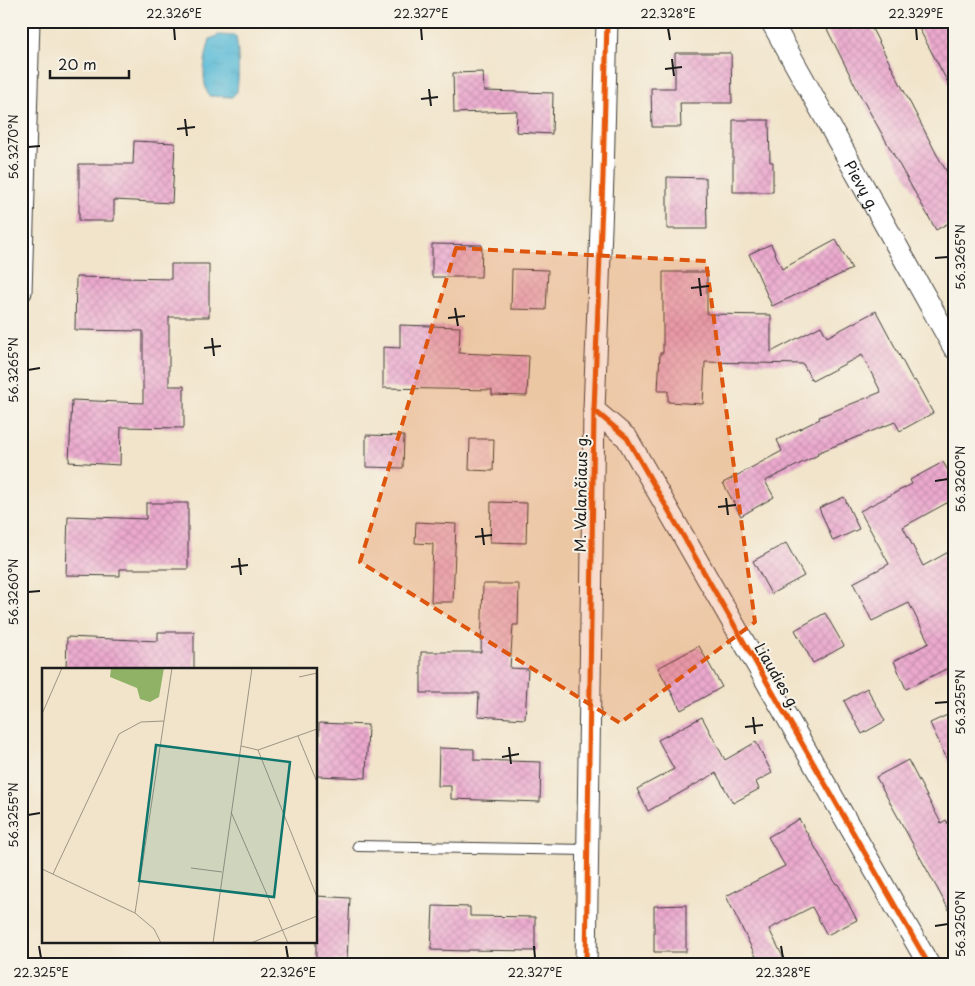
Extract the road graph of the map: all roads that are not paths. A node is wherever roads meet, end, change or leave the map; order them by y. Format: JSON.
{"nodes":[{"id":1,"x":29,"y":21,"type":"edge"},
{"id":2,"x":607,"y":21,"type":"edge"},
{"id":3,"x":771,"y":21,"type":"edge"},
{"id":4,"x":21,"y":292,"type":"edge"},
{"id":5,"x":954,"y":348,"type":"edge"},
{"id":6,"x":594,"y":410,"type":"junction"},
{"id":7,"x":358,"y":846,"type":"dead end"},
{"id":8,"x":587,"y":850,"type":"junction"},
{"id":9,"x":586,"y":965,"type":"edge"},
{"id":10,"x":929,"y":965,"type":"edge"}],
"edges":[{"from":1,"to":4,"type":"street"},
{"from":2,"to":6,"type":"street","name":"M. Valančiaus g."},
{"from":3,"to":5,"type":"street","name":"Pievų g."},
{"from":6,"to":8,"type":"street","name":"M. Valančiaus g."},
{"from":6,"to":10,"type":"street","name":"Liaudies g."},
{"from":7,"to":8,"type":"lane"},
{"from":8,"to":9,"type":"street","name":"M. Valančiaus g."}]}
